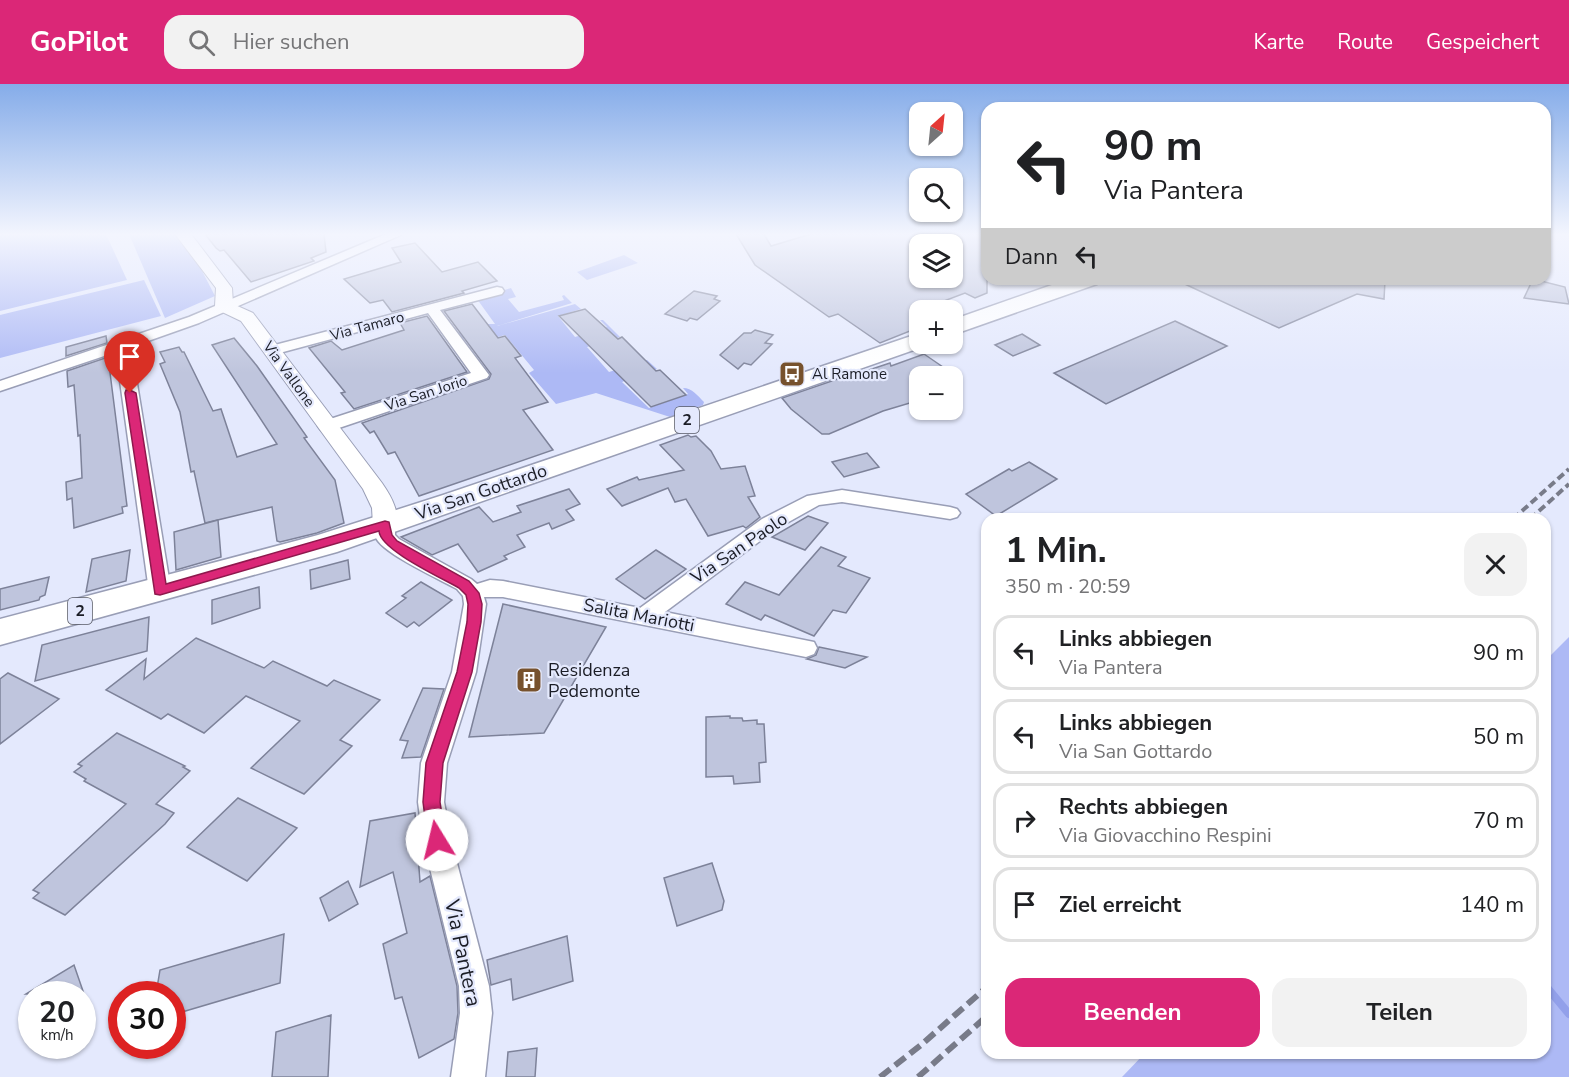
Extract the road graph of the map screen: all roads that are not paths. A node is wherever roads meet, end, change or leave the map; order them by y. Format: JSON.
{"nodes":[{"id":1,"x":218,"y":280,"type":"edge"},
{"id":2,"x":289,"y":280,"type":"edge"},
{"id":3,"x":1072,"y":285,"type":"edge"},
{"id":4,"x":497,"y":291,"type":"dead end"},
{"id":5,"x":224,"y":306,"type":"junction"},
{"id":6,"x":432,"y":309,"type":"junction"},
{"id":7,"x":963,"y":324,"type":"edge"},
{"id":8,"x":909,"y":344,"type":"edge"},
{"id":9,"x":123,"y":346,"type":"junction"},
{"id":10,"x":272,"y":351,"type":"junction"},
{"id":11,"x":0,"y":386,"type":"edge"},
{"id":12,"x":327,"y":426,"type":"junction"},
{"id":13,"x":950,"y":513,"type":"dead end"},
{"id":14,"x":385,"y":525,"type":"junction"},
{"id":15,"x":160,"y":591,"type":"junction"},
{"id":16,"x":472,"y":593,"type":"junction"},
{"id":17,"x":643,"y":616,"type":"junction"},
{"id":18,"x":0,"y":632,"type":"edge"},
{"id":19,"x":806,"y":648,"type":"dead end"},
{"id":20,"x":468,"y":1077,"type":"edge"}],
"edges":[{"from":1,"to":5,"type":"street"},
{"from":2,"to":5,"type":"street"},
{"from":3,"to":7,"type":"main road"},
{"from":4,"to":6,"type":"street","name":"Via Tamaro"},
{"from":5,"to":9,"type":"street"},
{"from":5,"to":10,"type":"street","name":"Via Vallone"},
{"from":6,"to":10,"type":"street","name":"Via Tamaro"},
{"from":6,"to":12,"type":"street","name":"Via San Jorio"},
{"from":8,"to":14,"type":"main road","name":"Via San Gottardo","number":"2"},
{"from":9,"to":11,"type":"street"},
{"from":9,"to":15,"type":"street"},
{"from":10,"to":12,"type":"street","name":"Via Vallone"},
{"from":12,"to":14,"type":"street","name":"Via Vallone"},
{"from":13,"to":17,"type":"street","name":"Via San Paolo"},
{"from":14,"to":15,"type":"main road","name":"Via San Gottardo","number":"2"},
{"from":14,"to":16,"type":"street"},
{"from":15,"to":18,"type":"main road","name":"Via San Gottardo","number":"2"},
{"from":16,"to":17,"type":"street","name":"Salita Mariotti"},
{"from":16,"to":20,"type":"street","name":"Via Pantera"},
{"from":17,"to":19,"type":"street","name":"Salita Mariotti"}]}
